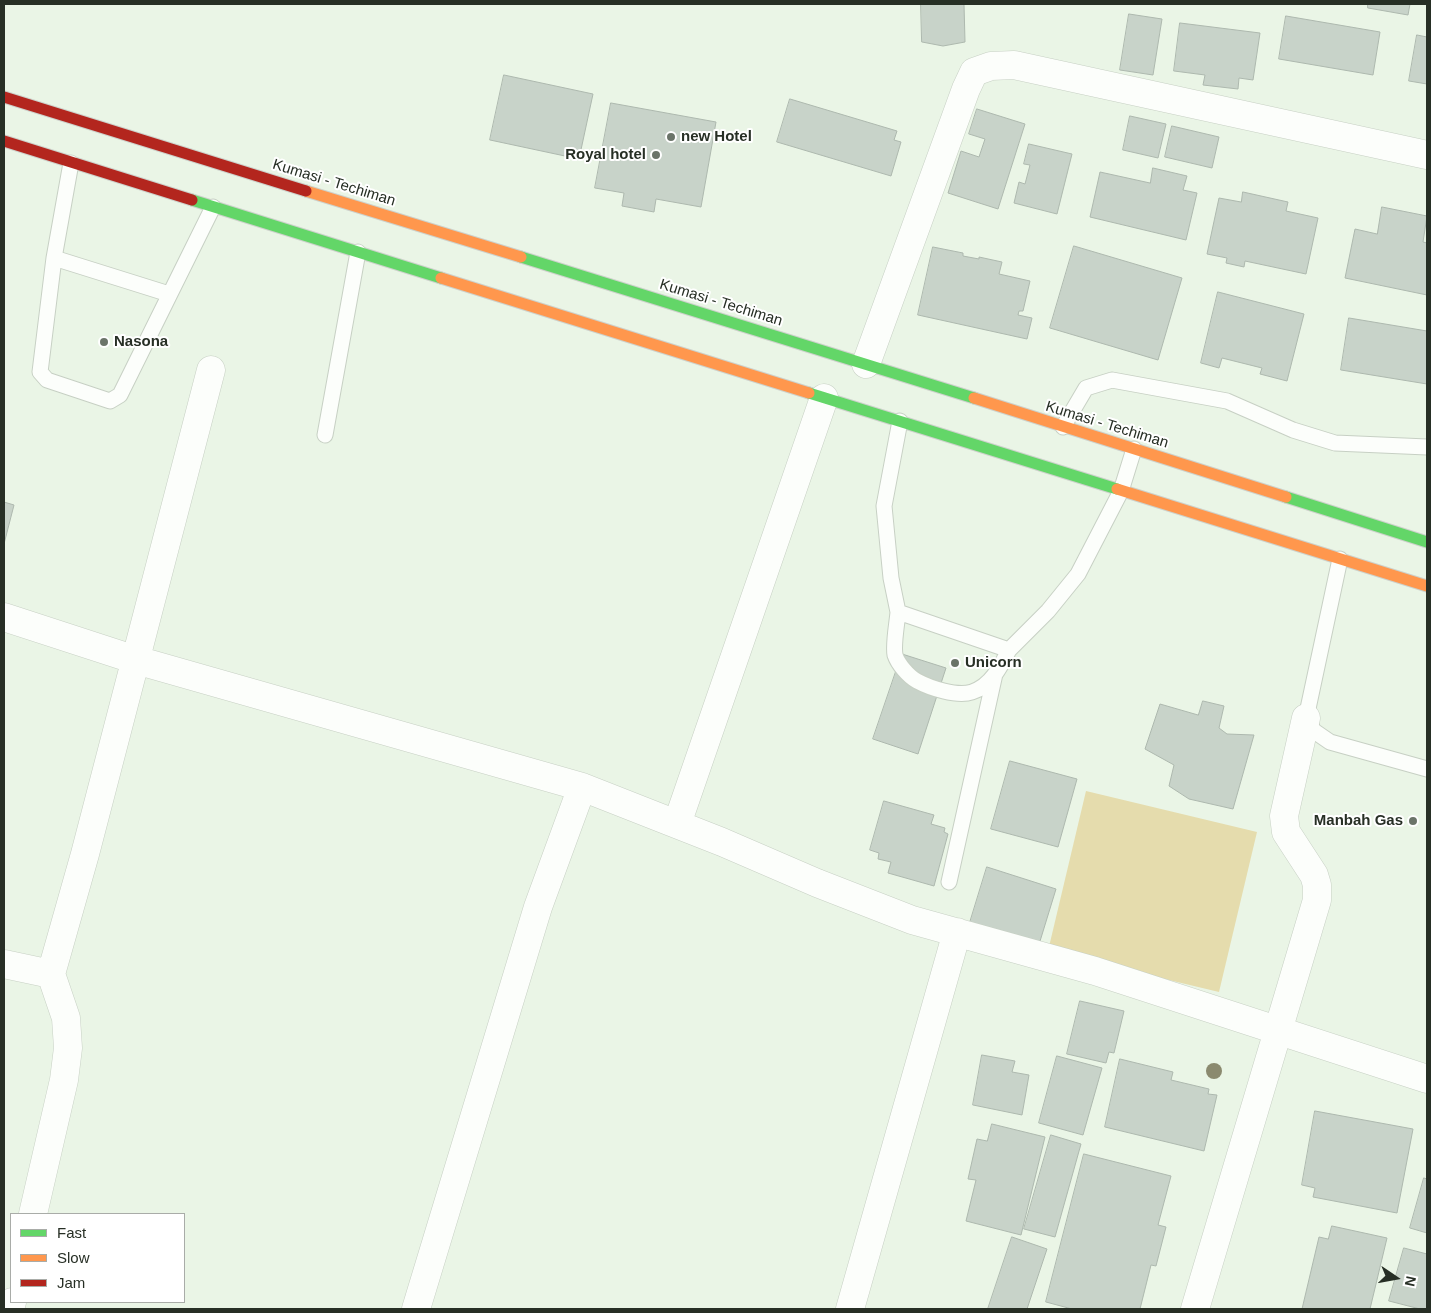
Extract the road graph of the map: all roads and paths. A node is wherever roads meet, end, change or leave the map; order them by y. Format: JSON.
{"nodes":[{"id":1,"x":4,"y":97,"type":"edge"},
{"id":2,"x":4,"y":141,"type":"edge"},
{"id":3,"x":1427,"y":155,"type":"edge"},
{"id":4,"x":71,"y":162,"type":"junction"},
{"id":5,"x":213,"y":207,"type":"junction"},
{"id":6,"x":358,"y":252,"type":"junction"},
{"id":7,"x":54,"y":258,"type":"junction"},
{"id":8,"x":169,"y":294,"type":"junction"},
{"id":9,"x":866,"y":364,"type":"junction"},
{"id":10,"x":211,"y":370,"type":"dead end"},
{"id":11,"x":824,"y":398,"type":"junction"},
{"id":12,"x":900,"y":421,"type":"junction"},
{"id":13,"x":1063,"y":427,"type":"junction"},
{"id":14,"x":324,"y":435,"type":"dead end"},
{"id":15,"x":1427,"y":448,"type":"edge"},
{"id":16,"x":1134,"y":449,"type":"junction"},
{"id":17,"x":1121,"y":491,"type":"junction"},
{"id":18,"x":1427,"y":542,"type":"edge"},
{"id":19,"x":1340,"y":559,"type":"junction"},
{"id":20,"x":1427,"y":586,"type":"edge"},
{"id":21,"x":898,"y":612,"type":"junction"},
{"id":22,"x":4,"y":617,"type":"edge"},
{"id":23,"x":1009,"y":650,"type":"junction"},
{"id":24,"x":136,"y":660,"type":"junction"},
{"id":25,"x":995,"y":674,"type":"junction"},
{"id":26,"x":1306,"y":718,"type":"junction"},
{"id":27,"x":1427,"y":770,"type":"edge"},
{"id":28,"x":582,"y":787,"type":"junction"},
{"id":29,"x":677,"y":824,"type":"junction"},
{"id":30,"x":949,"y":882,"type":"dead end"},
{"id":31,"x":957,"y":932,"type":"junction"},
{"id":32,"x":4,"y":964,"type":"edge"},
{"id":33,"x":51,"y":974,"type":"junction"},
{"id":34,"x":1278,"y":1030,"type":"junction"},
{"id":35,"x":1427,"y":1078,"type":"edge"},
{"id":36,"x":33,"y":1213,"type":"edge"},
{"id":37,"x":416,"y":1309,"type":"edge"},
{"id":38,"x":850,"y":1309,"type":"edge"},
{"id":39,"x":1195,"y":1309,"type":"edge"}],
"edges":[{"from":1,"to":9,"type":"highway","name":"Kumasi - Techiman"},
{"from":2,"to":4,"type":"highway"},
{"from":3,"to":9,"type":"street"},
{"from":4,"to":5,"type":"highway"},
{"from":4,"to":7,"type":"lane"},
{"from":5,"to":6,"type":"highway"},
{"from":5,"to":8,"type":"lane"},
{"from":6,"to":11,"type":"highway"},
{"from":6,"to":14,"type":"lane"},
{"from":7,"to":8,"type":"lane"},
{"from":7,"to":8,"type":"lane"},
{"from":9,"to":13,"type":"highway","name":"Kumasi - Techiman"},
{"from":10,"to":24,"type":"street"},
{"from":11,"to":12,"type":"highway"},
{"from":11,"to":29,"type":"street"},
{"from":12,"to":17,"type":"highway"},
{"from":12,"to":21,"type":"lane"},
{"from":13,"to":15,"type":"lane"},
{"from":13,"to":16,"type":"highway","name":"Kumasi - Techiman"},
{"from":16,"to":17,"type":"lane"},
{"from":16,"to":18,"type":"highway","name":"Kumasi - Techiman"},
{"from":17,"to":19,"type":"highway"},
{"from":17,"to":23,"type":"lane"},
{"from":19,"to":20,"type":"highway"},
{"from":19,"to":26,"type":"lane"},
{"from":21,"to":23,"type":"lane"},
{"from":21,"to":25,"type":"lane"},
{"from":22,"to":24,"type":"street"},
{"from":23,"to":25,"type":"lane"},
{"from":24,"to":28,"type":"street"},
{"from":24,"to":33,"type":"street"},
{"from":25,"to":30,"type":"lane"},
{"from":26,"to":27,"type":"lane"},
{"from":26,"to":34,"type":"street"},
{"from":28,"to":29,"type":"street"},
{"from":28,"to":37,"type":"street"},
{"from":29,"to":31,"type":"street"},
{"from":31,"to":34,"type":"street"},
{"from":31,"to":38,"type":"street"},
{"from":32,"to":33,"type":"street"},
{"from":33,"to":36,"type":"street"},
{"from":34,"to":35,"type":"street"},
{"from":34,"to":39,"type":"street"}]}
